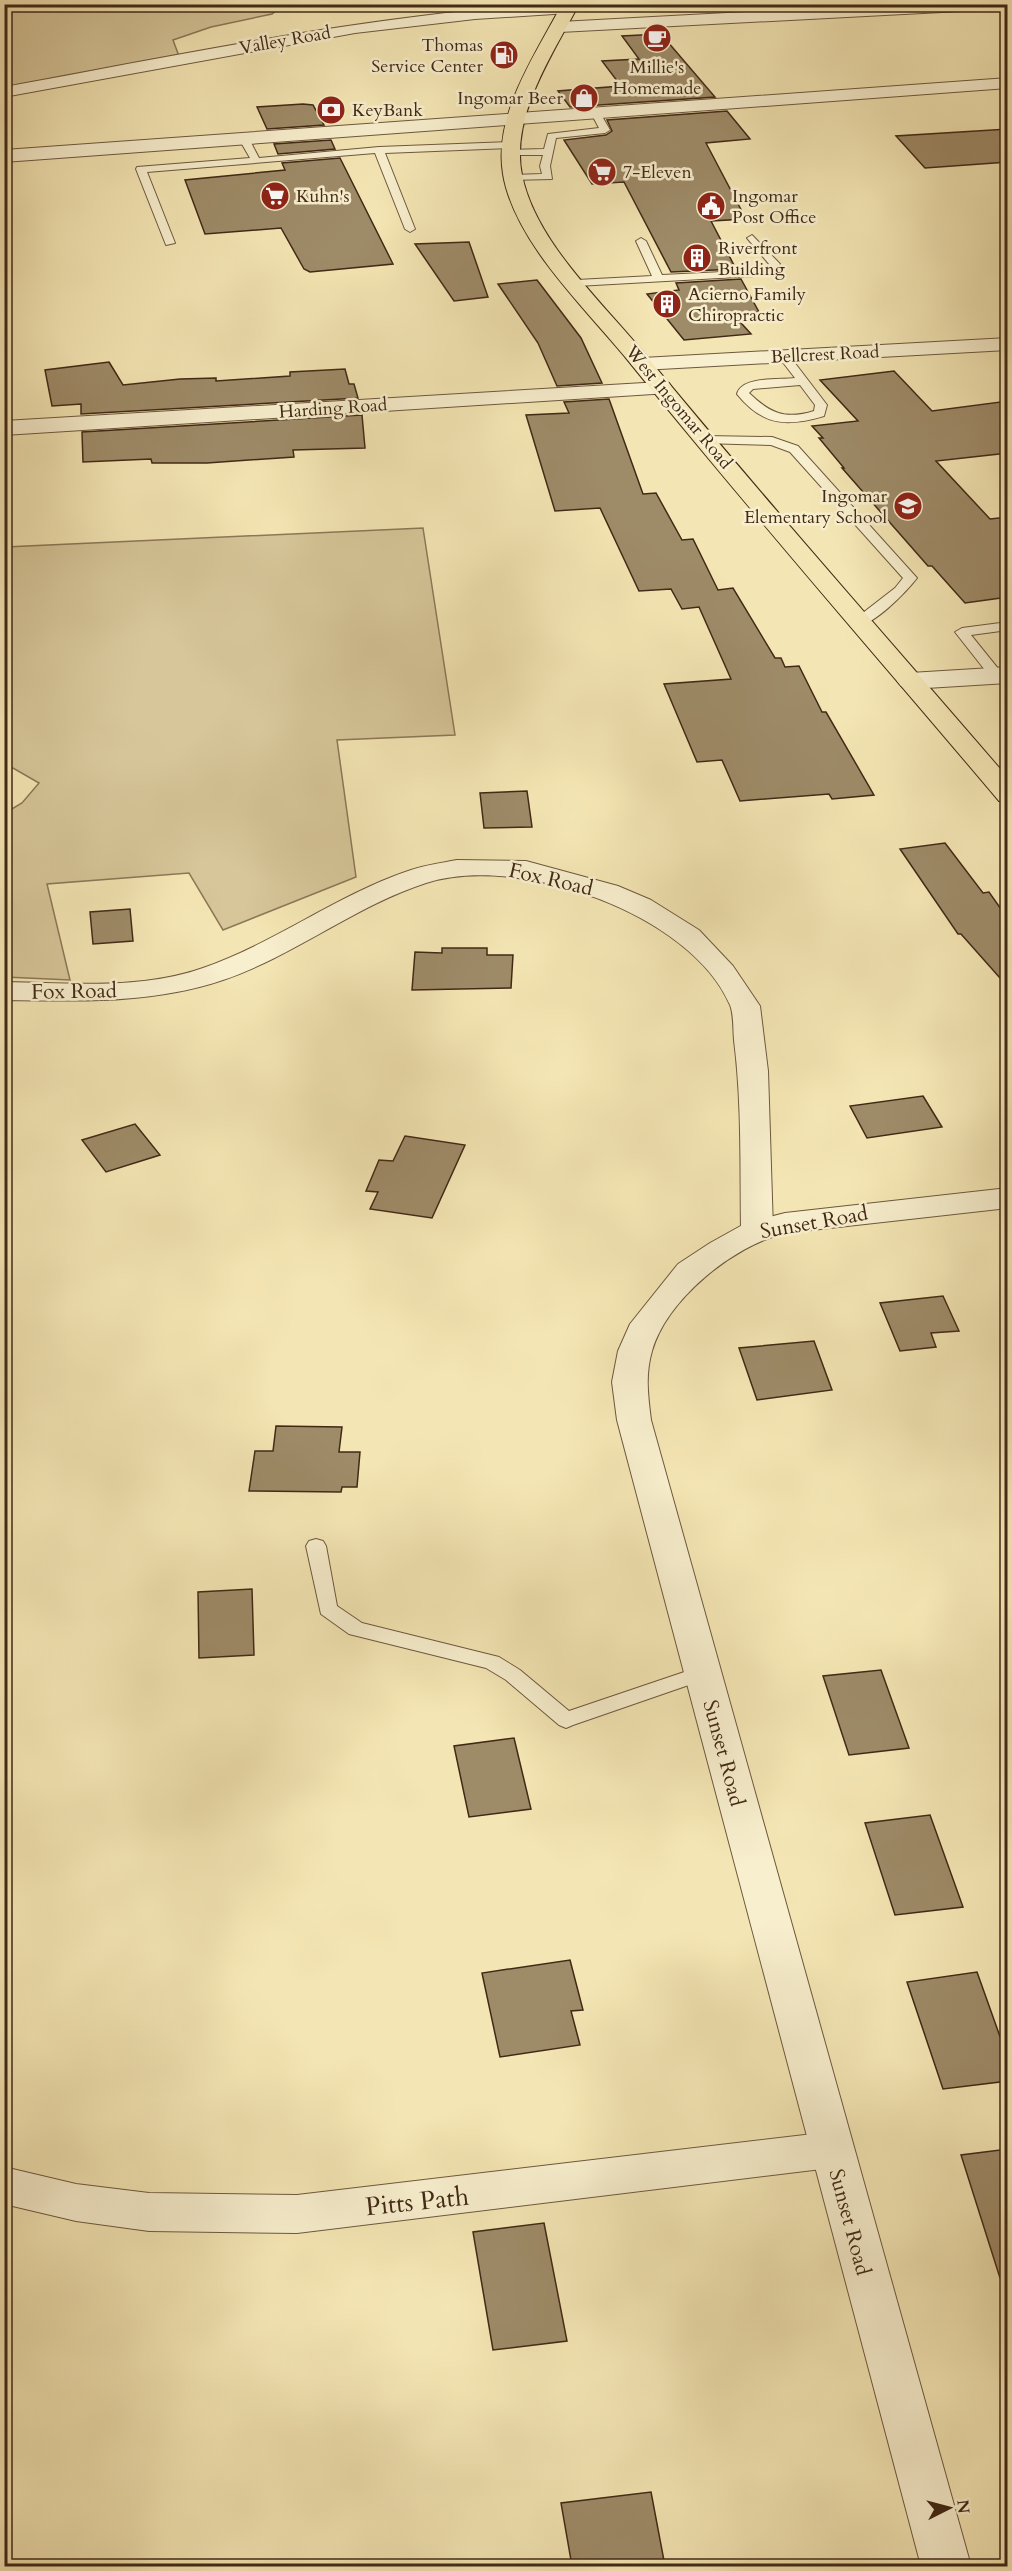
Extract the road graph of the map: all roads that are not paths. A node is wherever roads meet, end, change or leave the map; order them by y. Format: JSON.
{"nodes":[{"id":1,"x":999,"y":4,"type":"edge"},
{"id":2,"x":570,"y":6,"type":"edge"},
{"id":3,"x":560,"y":27,"type":"junction"},
{"id":4,"x":1008,"y":83,"type":"edge"},
{"id":5,"x":4,"y":92,"type":"edge"},
{"id":6,"x":596,"y":114,"type":"junction"},
{"id":7,"x":516,"y":119,"type":"junction"},
{"id":8,"x":244,"y":139,"type":"junction"},
{"id":9,"x":511,"y":148,"type":"junction"},
{"id":10,"x":380,"y":150,"type":"junction"},
{"id":11,"x":548,"y":152,"type":"junction"},
{"id":12,"x":4,"y":156,"type":"edge"},
{"id":13,"x":256,"y":161,"type":"junction"},
{"id":14,"x":513,"y":178,"type":"junction"},
{"id":15,"x":411,"y":229,"type":"dead end"},
{"id":16,"x":752,"y":238,"type":"dead end"},
{"id":17,"x":641,"y":241,"type":"dead end"},
{"id":18,"x":170,"y":243,"type":"dead end"},
{"id":19,"x":659,"y":280,"type":"junction"},
{"id":20,"x":577,"y":283,"type":"junction"},
{"id":21,"x":1008,"y":344,"type":"edge"},
{"id":22,"x":784,"y":356,"type":"junction"},
{"id":23,"x":642,"y":364,"type":"junction"},
{"id":24,"x":802,"y":381,"type":"junction"},
{"id":25,"x":662,"y":388,"type":"junction"},
{"id":26,"x":4,"y":428,"type":"edge"},
{"id":27,"x":705,"y":440,"type":"junction"},
{"id":28,"x":861,"y":622,"type":"junction"},
{"id":29,"x":1008,"y":626,"type":"edge"},
{"id":30,"x":1002,"y":675,"type":"edge"},
{"id":31,"x":910,"y":681,"type":"junction"},
{"id":32,"x":1008,"y":795,"type":"edge"},
{"id":33,"x":4,"y":991,"type":"edge"},
{"id":34,"x":1008,"y":1198,"type":"edge"},
{"id":35,"x":756,"y":1230,"type":"junction"},
{"id":36,"x":316,"y":1546,"type":"dead end"},
{"id":37,"x":702,"y":1672,"type":"junction"},
{"id":38,"x":831,"y":2150,"type":"junction"},
{"id":39,"x":4,"y":2185,"type":"edge"},
{"id":40,"x":946,"y":2566,"type":"edge"}],
"edges":[{"from":1,"to":3,"type":"street"},
{"from":2,"to":3,"type":"main road","name":"West Ingomar Road"},
{"from":2,"to":5,"type":"street","name":"Valley Road"},
{"from":3,"to":7,"type":"main road","name":"West Ingomar Road"},
{"from":4,"to":6,"type":"street"},
{"from":6,"to":7,"type":"street"},
{"from":6,"to":11,"type":"lane"},
{"from":7,"to":8,"type":"street"},
{"from":7,"to":9,"type":"main road","name":"West Ingomar Road"},
{"from":8,"to":12,"type":"street"},
{"from":8,"to":13,"type":"lane"},
{"from":9,"to":10,"type":"lane"},
{"from":9,"to":11,"type":"lane"},
{"from":9,"to":14,"type":"main road","name":"West Ingomar Road"},
{"from":10,"to":13,"type":"lane"},
{"from":10,"to":15,"type":"lane"},
{"from":11,"to":14,"type":"lane"},
{"from":13,"to":18,"type":"lane"},
{"from":14,"to":20,"type":"main road","name":"West Ingomar Road"},
{"from":16,"to":19,"type":"lane"},
{"from":17,"to":19,"type":"lane"},
{"from":19,"to":20,"type":"lane"},
{"from":20,"to":23,"type":"main road","name":"West Ingomar Road"},
{"from":21,"to":22,"type":"street","name":"Bellcrest Road"},
{"from":22,"to":23,"type":"street","name":"Bellcrest Road"},
{"from":22,"to":24,"type":"lane"},
{"from":23,"to":25,"type":"main road","name":"West Ingomar Road"},
{"from":24,"to":24,"type":"lane"},
{"from":25,"to":26,"type":"street","name":"Harding Road"},
{"from":25,"to":27,"type":"main road","name":"West Ingomar Road"},
{"from":27,"to":28,"type":"main road","name":"West Ingomar Road"},
{"from":27,"to":28,"type":"lane"},
{"from":28,"to":31,"type":"main road","name":"West Ingomar Road"},
{"from":29,"to":30,"type":"lane"},
{"from":30,"to":31,"type":"street"},
{"from":31,"to":32,"type":"main road","name":"West Ingomar Road"},
{"from":33,"to":35,"type":"street","name":"Fox Road"},
{"from":34,"to":35,"type":"street","name":"Sunset Road"},
{"from":35,"to":37,"type":"street","name":"Sunset Road"},
{"from":36,"to":37,"type":"lane"},
{"from":37,"to":38,"type":"street","name":"Sunset Road"},
{"from":38,"to":39,"type":"street","name":"Pitts Path"},
{"from":38,"to":40,"type":"street","name":"Sunset Road"}]}
